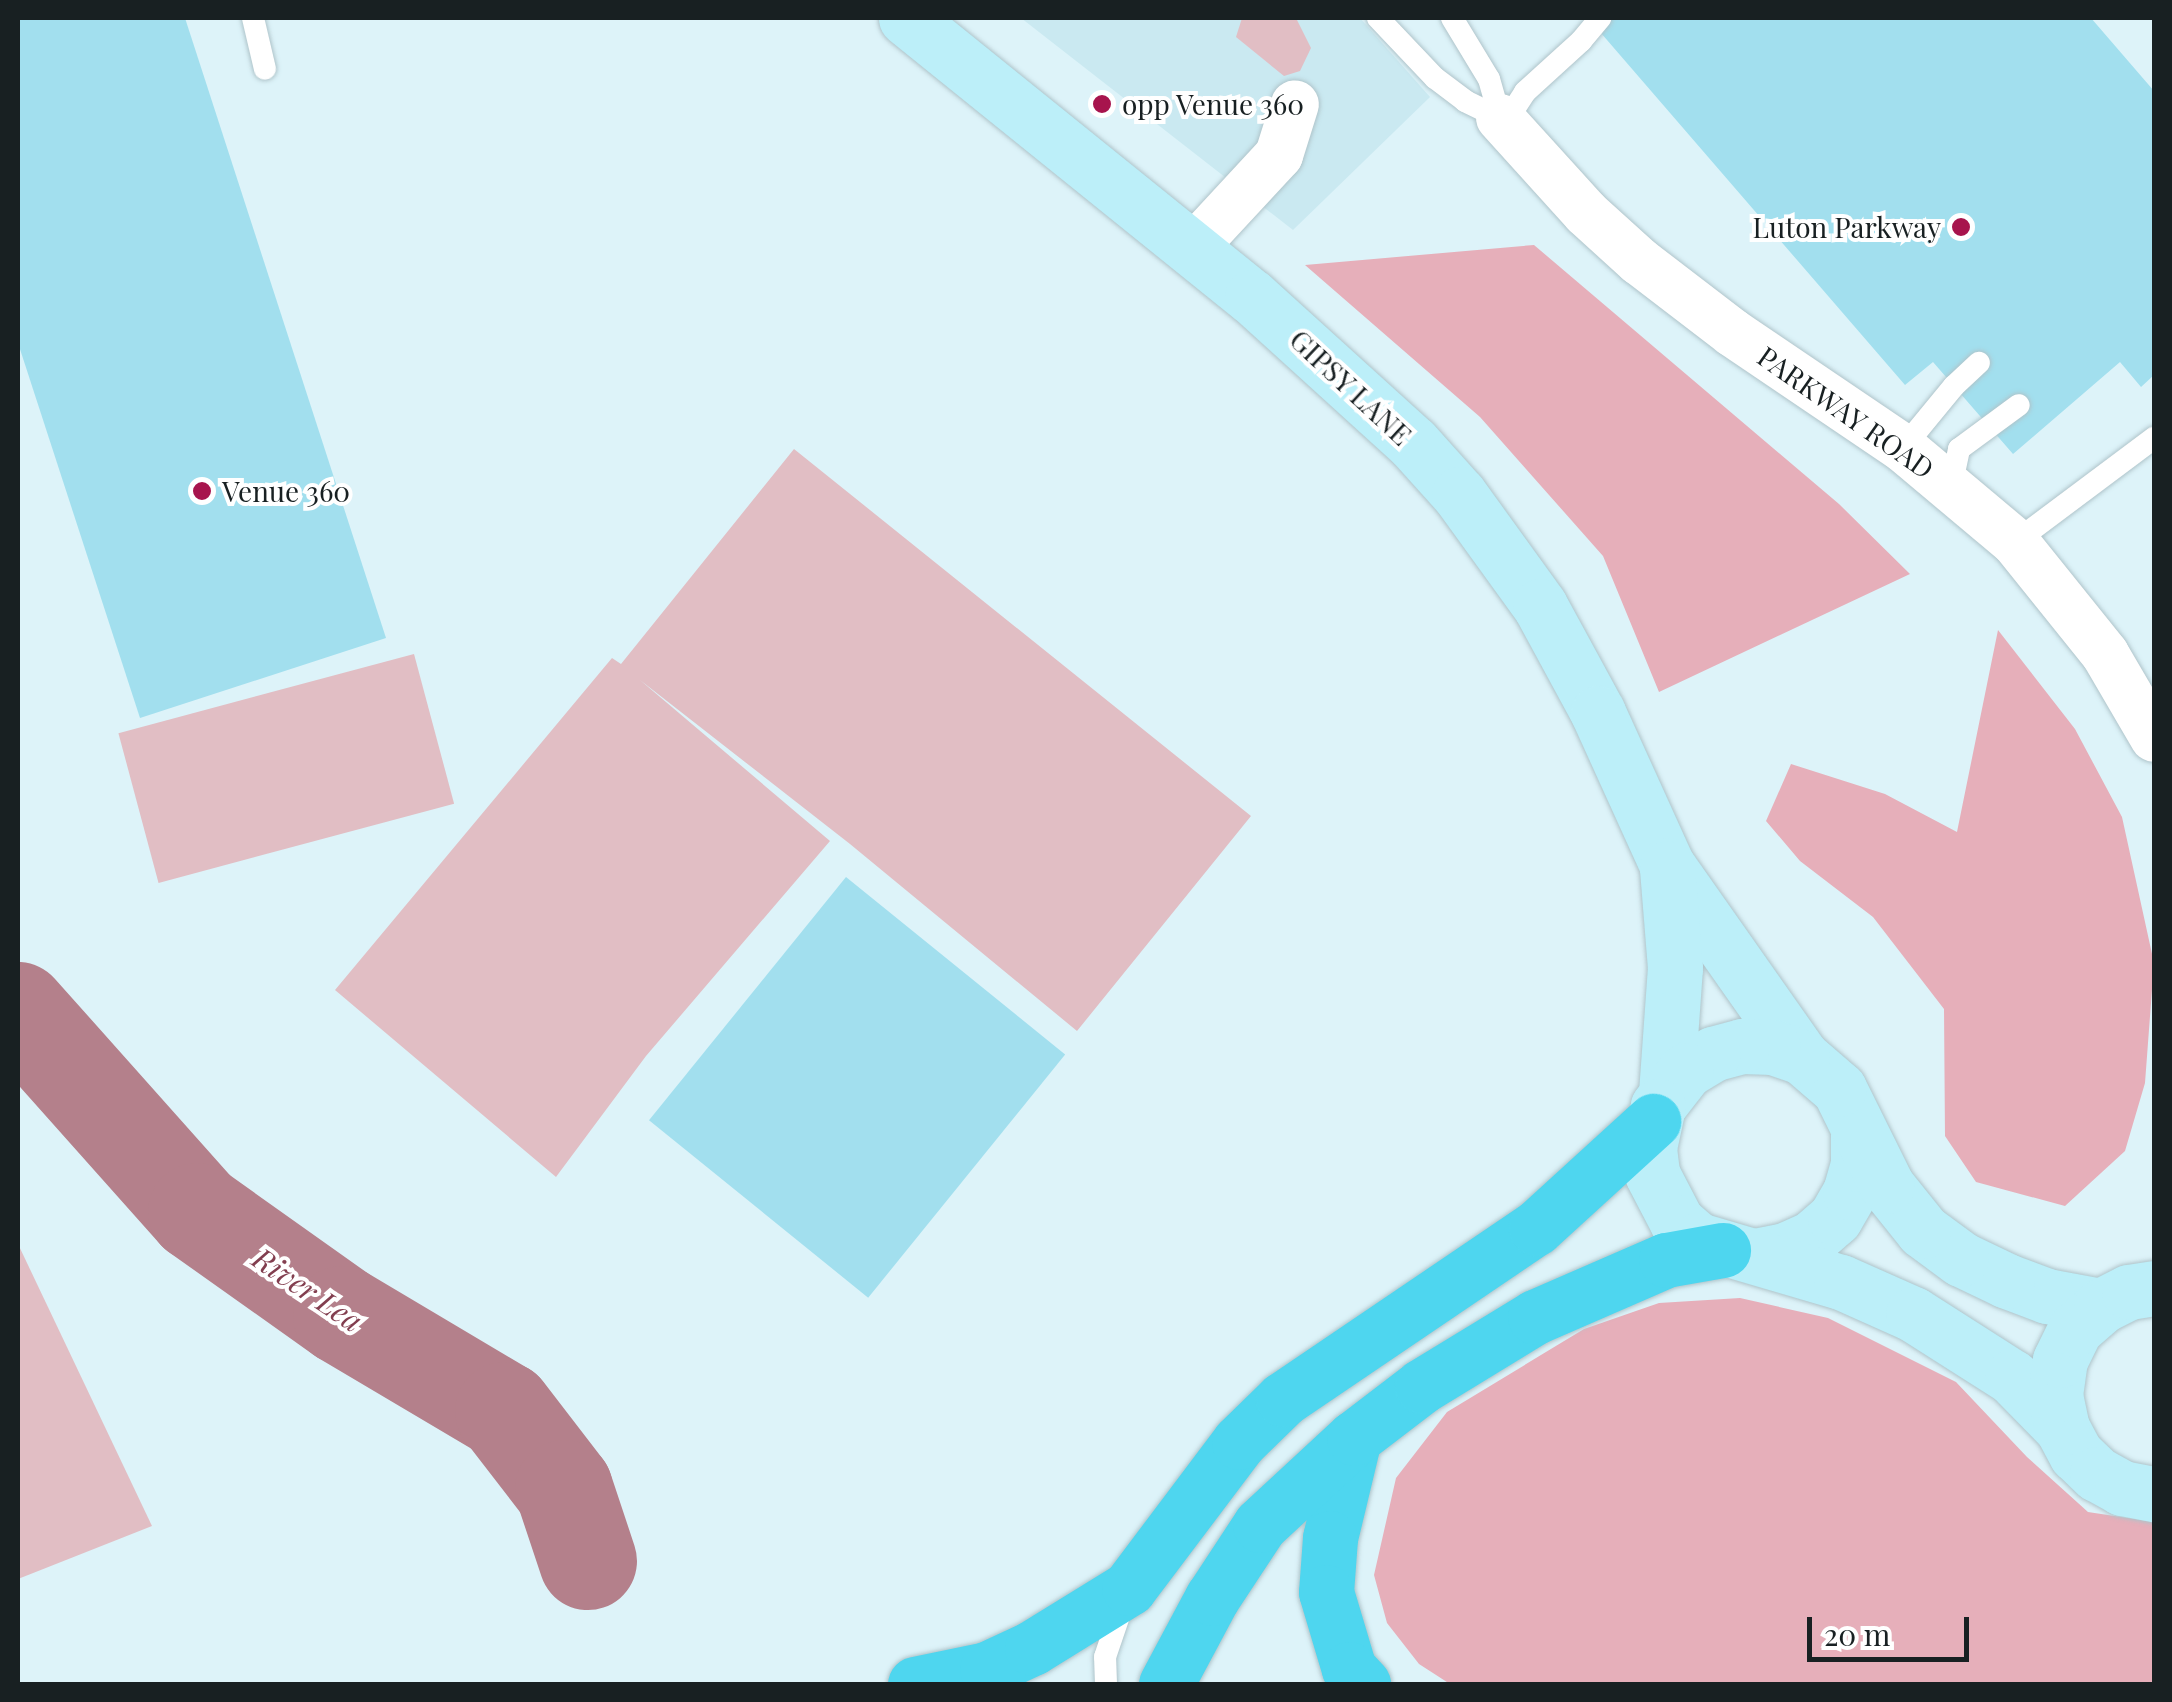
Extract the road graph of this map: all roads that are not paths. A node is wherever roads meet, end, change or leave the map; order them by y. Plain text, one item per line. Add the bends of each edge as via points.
1 (253, 18) edge
2 (906, 18) edge
3 (1378, 18) edge
4 (1452, 18) edge
5 (1600, 18) edge
6 (265, 70) dead end
7 (1295, 104) dead end
8 (1503, 121) junction
9 (1192, 249) junction
10 (1980, 363) dead end
11 (2019, 405) dead end
12 (2154, 438) edge
13 (1902, 448) junction
14 (1951, 487) junction
15 (2015, 542) junction
16 (2154, 738) edge
17 (1667, 865) junction
18 (1802, 1057) junction
19 (1660, 1107) junction
20 (1858, 1134) junction
21 (1739, 1253) junction
22 (2154, 1288) edge
23 (2101, 1306) junction
24 (2062, 1428) junction
25 (1354, 1438) junction
26 (2154, 1494) edge
27 (1129, 1588) junction
28 (916, 1684) edge
29 (1106, 1684) edge
30 (1166, 1684) edge
31 (1363, 1684) edge

1 - 6 lane
2 - 9 main road, GIPSY LANE
3 - 8 lane via 1435,78
4 - 8 lane via 1489,78
5 - 8 lane
7 - 9 street via 1279,155
8 - 13 street, PARKWAY ROAD via 1639,261 1733,334
9 - 17 main road, GIPSY LANE via 1413,443 1482,522 1540,606 1598,712
10 - 13 lane
11 - 14 lane via 1959,448
12 - 15 lane
13 - 14 street, PARKWAY ROAD
14 - 15 street, PARKWAY ROAD
15 - 16 street, PARKWAY ROAD via 2105,654
17 - 18 main road, GIPSY LANE
17 - 19 main road, GIPSY LANE via 1675,968
18 - 19 main road via 1773,1047 1713,1054 1686,1070
18 - 20 main road via 1839,1089
19 - 21 main road via 1650,1161 1661,1200 1677,1222
19 - 27 highway via 1536,1228 1283,1399 1239,1442
20 - 21 main road via 1858,1164 1834,1218 1785,1250
20 - 23 main road via 1923,1232 2007,1281
21 - 24 main road via 1841,1282 1913,1314 2012,1376
21 - 25 highway via 1666,1260 1535,1317 1422,1386
22 - 23 main road
23 - 24 main road via 2076,1329 2060,1360 2055,1395
24 - 26 main road via 2097,1474
25 - 30 highway via 1260,1525
25 - 31 highway via 1330,1538 1326,1592 1338,1642
27 - 28 highway via 1032,1648 987,1668
27 - 29 lane via 1105,1657

